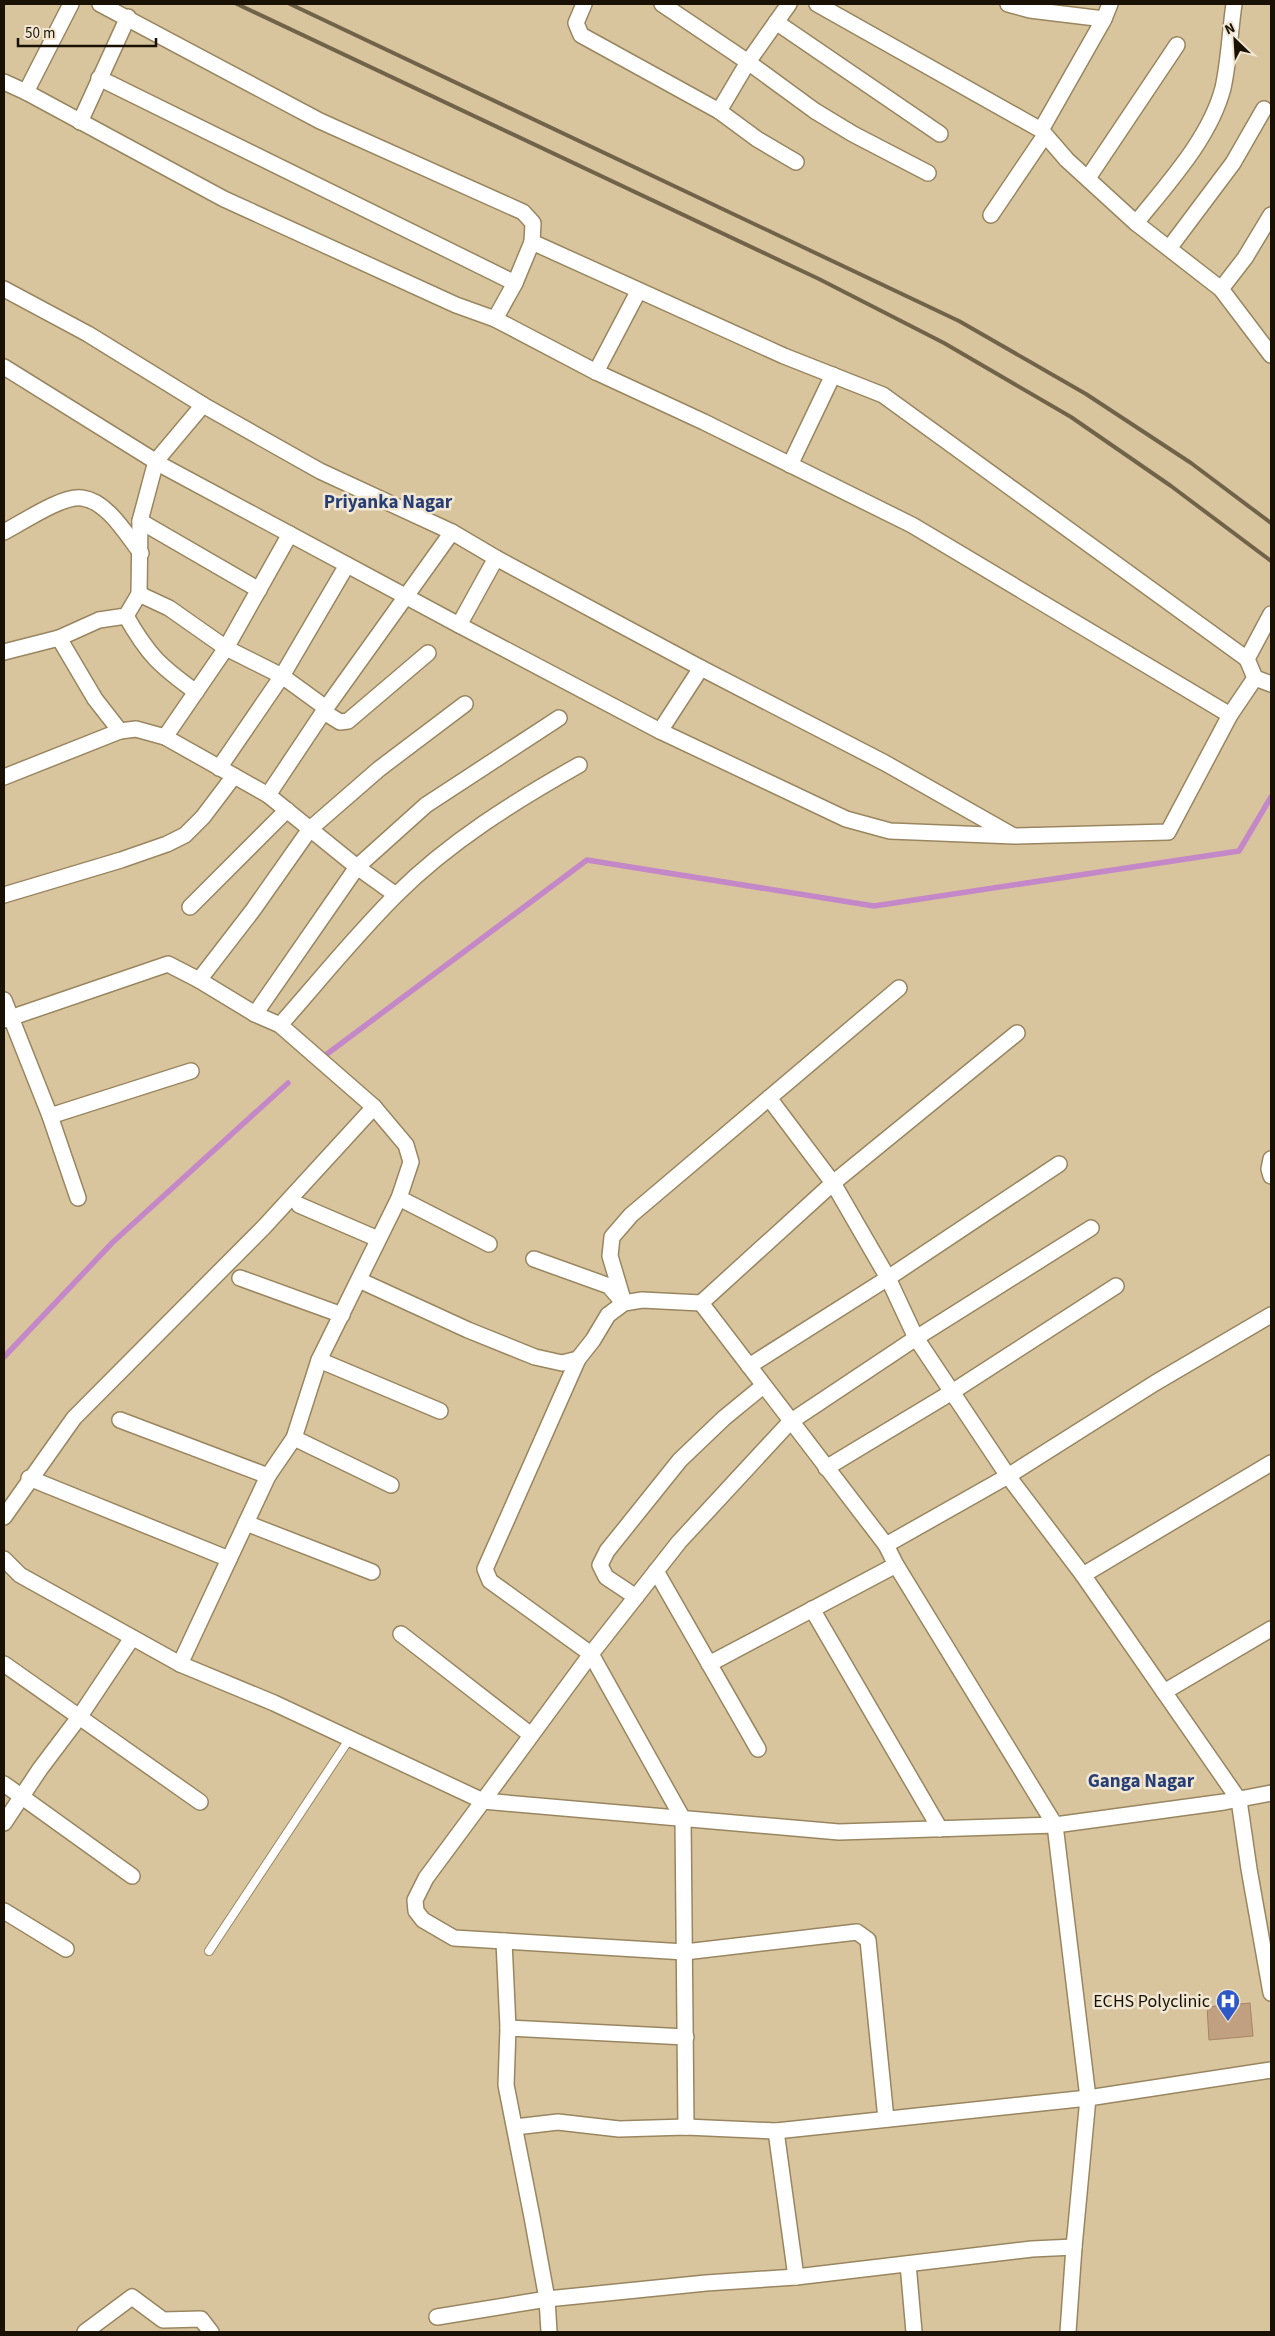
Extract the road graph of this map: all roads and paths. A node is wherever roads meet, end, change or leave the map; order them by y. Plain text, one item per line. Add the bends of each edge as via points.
1 (71, 4) edge
2 (100, 4) edge
3 (584, 4) edge
4 (662, 4) edge
5 (788, 4) edge
6 (817, 4) edge
7 (1008, 4) edge
8 (1110, 4) edge
9 (1234, 4) edge
10 (128, 17) junction
11 (1104, 19) junction
12 (776, 22) junction
13 (1177, 44) dead end
14 (748, 62) junction
15 (99, 78) junction
16 (4, 82) edge
17 (26, 92) junction
18 (1264, 109) dead end
19 (719, 111) junction
20 (80, 122) junction
21 (1043, 133) junction
22 (940, 134) dead end
23 (796, 162) dead end
24 (928, 172) dead end
25 (1088, 178) junction
26 (991, 215) dead end
27 (1271, 215) edge
28 (1136, 223) junction
29 (532, 242) junction
30 (1170, 247) junction
31 (515, 283) junction
32 (4, 289) edge
33 (1221, 289) junction
34 (638, 292) junction
35 (495, 319) junction
36 (1271, 354) edge
37 (4, 367) edge
38 (596, 372) junction
39 (833, 375) junction
40 (202, 405) junction
41 (156, 461) junction
42 (790, 465) junction
43 (140, 521) junction
44 (4, 532) edge
45 (452, 532) junction
46 (290, 534) junction
47 (141, 553) junction
48 (496, 558) junction
49 (347, 565) junction
50 (258, 590) junction
51 (140, 594) junction
52 (408, 596) junction
53 (1271, 614) edge
54 (126, 616) junction
55 (459, 625) junction
56 (60, 638) junction
57 (226, 648) junction
58 (4, 652) edge
59 (428, 653) dead end
60 (1247, 659) junction
61 (701, 668) junction
62 (282, 676) junction
63 (1255, 678) junction
64 (1271, 684) edge
65 (196, 692) junction
66 (465, 704) dead end
67 (325, 710) junction
68 (1230, 715) junction
69 (559, 718) dead end
70 (120, 731) junction
71 (660, 731) junction
72 (165, 736) junction
73 (579, 765) dead end
74 (219, 768) junction
75 (234, 776) junction
76 (4, 777) edge
77 (268, 795) junction
78 (287, 810) junction
79 (310, 829) junction
80 (1014, 836) junction
81 (357, 867) junction
82 (4, 895) edge
83 (396, 895) junction
84 (190, 907) dead end
85 (199, 980) junction
86 (899, 988) dead end
87 (4, 1000) edge
88 (255, 1014) junction
89 (7, 1019) edge
90 (280, 1026) junction
91 (1017, 1033) dead end
92 (191, 1071) dead end
93 (769, 1098) junction
94 (374, 1107) junction
95 (50, 1116) junction
96 (1271, 1159) edge
97 (1059, 1164) dead end
98 (1271, 1176) edge
99 (833, 1184) junction
100 (78, 1198) dead end
101 (399, 1198) junction
102 (299, 1205) dead end
103 (1091, 1228) dead end
104 (378, 1239) junction
105 (489, 1244) dead end
106 (534, 1259) dead end
107 (240, 1278) dead end
108 (888, 1278) junction
109 (359, 1280) junction
110 (1116, 1286) dead end
111 (624, 1303) junction
112 (700, 1303) junction
113 (342, 1315) junction
114 (1271, 1315) edge
115 (916, 1338) junction
116 (578, 1359) junction
117 (319, 1360) junction
118 (749, 1366) junction
119 (763, 1386) junction
120 (952, 1392) junction
121 (440, 1411) dead end
122 (120, 1420) dead end
123 (790, 1422) junction
124 (294, 1438) junction
125 (1271, 1463) edge
126 (826, 1468) junction
127 (268, 1476) junction
128 (1008, 1476) junction
129 (29, 1478) junction
130 (391, 1485) dead end
131 (4, 1517) edge
132 (246, 1523) junction
133 (886, 1545) junction
134 (4, 1559) edge
135 (229, 1559) junction
136 (896, 1565) junction
137 (656, 1571) junction
138 (372, 1572) dead end
139 (1083, 1575) junction
140 (636, 1597) junction
141 (812, 1609) junction
142 (1271, 1629) edge
143 (401, 1634) dead end
144 (132, 1638) junction
145 (591, 1654) junction
146 (4, 1664) edge
147 (180, 1664) junction
148 (709, 1664) junction
149 (1164, 1692) junction
150 (80, 1716) junction
151 (531, 1735) junction
152 (350, 1738) junction
153 (758, 1749) dead end
154 (4, 1784) edge
155 (1271, 1794) edge
156 (23, 1797) junction
157 (1239, 1800) junction
158 (483, 1801) junction
159 (200, 1802) dead end
160 (683, 1818) junction
161 (4, 1823) edge
162 (1055, 1825) junction
163 (940, 1829) junction
164 (132, 1876) dead end
165 (4, 1911) edge
166 (504, 1942) junction
167 (66, 1949) dead end
168 (209, 1951) dead end
169 (685, 1952) junction
170 (1271, 1993) edge
171 (508, 2028) junction
172 (686, 2037) junction
173 (1271, 2070) edge
174 (1088, 2098) junction
175 (886, 2119) junction
176 (515, 2127) junction
177 (686, 2127) junction
178 (776, 2131) junction
179 (1074, 2247) junction
180 (908, 2264) junction
181 (796, 2277) junction
182 (546, 2299) junction
183 (437, 2317) dead end
184 (85, 2332) edge
185 (210, 2332) edge
186 (549, 2332) edge
187 (914, 2332) edge
188 (1068, 2332) edge

1 - 17 street
2 - 10 street
3 - 19 street via 576,23 581,35
4 - 14 street
5 - 12 street
6 - 21 street
7 - 11 street via 1030,10
8 - 11 street
9 - 28 street via 1223,88 1206,128 1183,164
10 - 15 street
10 - 29 street via 320,121 523,212 533,223
11 - 21 street
12 - 14 street
12 - 22 street
13 - 25 street
14 - 19 street
14 - 24 street via 815,111
15 - 20 street
15 - 31 street
16 - 17 street
17 - 20 street
18 - 30 street via 1233,163
19 - 23 street
20 - 35 street via 224,199 456,305
21 - 25 street
21 - 26 street
25 - 28 street
27 - 33 street via 1245,258
28 - 30 street
29 - 31 street
29 - 34 street
30 - 33 street
31 - 35 street
32 - 40 street via 88,334
33 - 36 street
34 - 38 street
34 - 39 street
35 - 38 street
37 - 41 street
38 - 42 street
39 - 42 street
39 - 60 street via 883,395
40 - 41 street
40 - 45 street via 320,471
41 - 43 street
41 - 46 street
42 - 68 street via 912,525
43 - 47 street
43 - 50 street
44 - 47 street via 62,501 81,498 99,504
45 - 48 street
45 - 52 street
46 - 49 street
46 - 50 street
47 - 51 street
48 - 55 street
48 - 61 street
49 - 52 street
49 - 62 street
50 - 57 street
51 - 54 street
51 - 57 street via 169,608
52 - 55 street
52 - 67 street
53 - 60 street
54 - 56 street via 99,620
54 - 65 street via 142,645 164,669
55 - 71 street
56 - 58 street
56 - 70 street via 95,699
57 - 62 street
57 - 65 street
59 - 67 street via 348,721 340,722
60 - 63 street
61 - 71 street
61 - 80 street via 885,763
62 - 67 street
62 - 74 street
63 - 64 street
63 - 68 street
65 - 72 street
66 - 79 street via 379,769
67 - 77 street
68 - 80 street via 1168,832
69 - 81 street via 426,804
70 - 72 street via 136,729
70 - 76 street
71 - 80 street via 846,819 890,831
72 - 74 street
73 - 83 street via 521,798 451,848
74 - 75 street
75 - 77 street
75 - 82 street via 185,835 121,860
77 - 78 street
78 - 79 street
78 - 84 street
79 - 81 street
79 - 85 street via 254,910
81 - 83 street
81 - 88 street
83 - 90 street
85 - 88 street
85 - 89 street via 168,964
86 - 93 street
87 - 89 street
88 - 90 street
89 - 95 street
90 - 94 street
91 - 99 street
92 - 95 street
93 - 99 street
93 - 111 street via 631,1215 612,1237 610,1256
94 - 101 street via 406,1145 411,1162
94 - 129 street via 264,1227 74,1418
95 - 100 street
96 - 98 street
97 - 108 street
99 - 108 street
99 - 112 street
101 - 104 street
101 - 105 street
102 - 104 street
103 - 115 street
104 - 109 street
106 - 111 street via 609,1286
107 - 113 street
108 - 115 street
108 - 118 street
109 - 113 street
109 - 116 street via 534,1357 562,1363
110 - 120 street
111 - 112 street via 642,1300
111 - 116 street via 608,1315 594,1340
112 - 118 street
113 - 117 street
114 - 128 street via 1154,1383
115 - 120 street
115 - 123 street
116 - 145 street via 485,1569 490,1581
117 - 121 street
117 - 124 street
118 - 119 street
119 - 123 street
119 - 140 street via 680,1460 607,1551 600,1564 606,1577
120 - 126 street
120 - 128 street
122 - 127 street
123 - 126 street
123 - 137 street
124 - 127 street
124 - 130 street
125 - 139 street
126 - 133 street
127 - 132 street
128 - 133 street
128 - 139 street
129 - 131 street
129 - 135 street
132 - 135 street
132 - 138 street
133 - 136 street
134 - 144 street via 20,1575
135 - 147 street
136 - 141 street
136 - 162 street
137 - 140 street
137 - 148 street
139 - 149 street
140 - 145 street
141 - 148 street
141 - 163 street
142 - 149 street
143 - 151 street
144 - 147 street
144 - 150 street
145 - 151 street
145 - 160 street
146 - 150 street
147 - 152 street
148 - 153 street
149 - 157 street
150 - 156 street
150 - 159 street
151 - 158 street
152 - 158 street
152 - 168 lane
154 - 156 street
155 - 157 street
156 - 161 street
156 - 164 street
157 - 162 street
157 - 170 street
158 - 160 street
158 - 166 street via 426,1878 415,1900 416,1911 423,1920 454,1938
160 - 163 street via 839,1832
160 - 169 street
162 - 163 street
162 - 174 street
165 - 167 street
166 - 169 street
166 - 171 street
169 - 172 street
169 - 175 street via 857,1932 868,1940
171 - 172 street
171 - 176 street via 506,2085
172 - 177 street
173 - 174 street
174 - 175 street
174 - 179 street
175 - 178 street
176 - 177 street via 558,2122 619,2129
176 - 182 street
177 - 178 street
178 - 181 street
179 - 180 street
179 - 188 street
180 - 181 street
180 - 187 street
181 - 182 street
182 - 183 street
182 - 186 street
184 - 185 street via 132,2297 163,2320 201,2319

